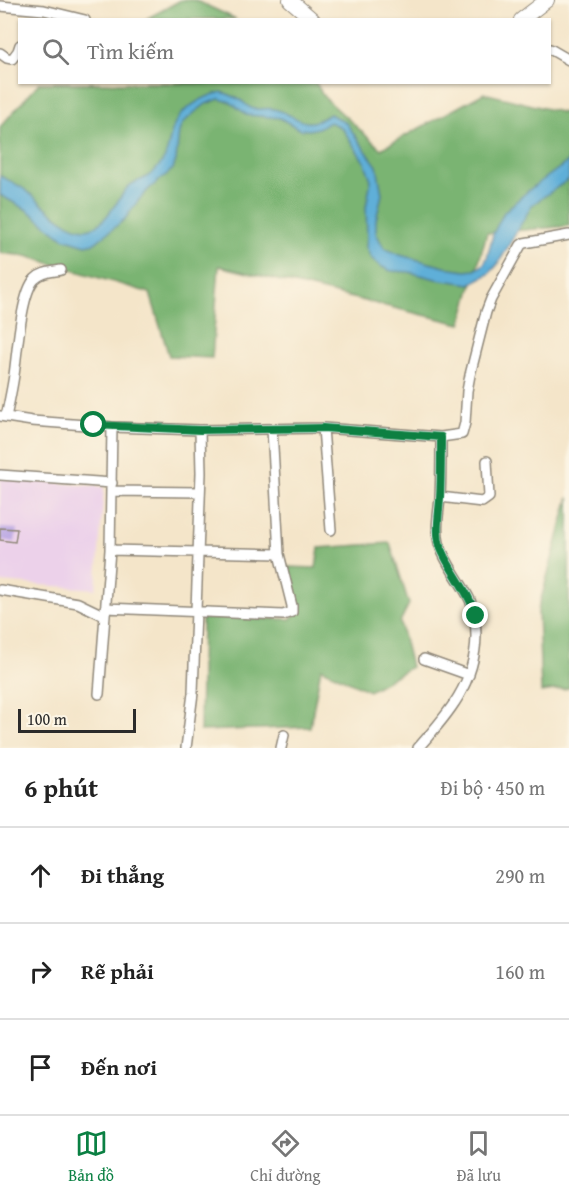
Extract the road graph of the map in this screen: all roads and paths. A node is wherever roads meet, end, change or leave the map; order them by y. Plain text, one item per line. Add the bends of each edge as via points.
1 (47, 0) edge
2 (290, 0) edge
3 (547, 0) edge
4 (0, 6) edge
5 (30, 9) junction
6 (44, 10) junction
7 (28, 18) edge
8 (77, 18) edge
9 (311, 18) edge
10 (524, 18) edge
11 (551, 50) edge
12 (18, 51) edge
13 (0, 53) edge
14 (569, 60) edge
15 (569, 235) edge
16 (61, 270) dead end
17 (3, 416) edge
18 (112, 427) junction
19 (323, 428) junction
20 (272, 429) junction
21 (200, 430) junction
22 (441, 437) junction
23 (486, 461) dead end
24 (0, 475) edge
25 (112, 487) junction
26 (200, 492) junction
27 (440, 497) junction
28 (331, 530) dead end
29 (110, 550) junction
30 (197, 551) junction
31 (279, 554) junction
32 (0, 590) edge
33 (196, 611) junction
34 (105, 612) junction
35 (424, 659) dead end
36 (469, 675) junction
37 (99, 694) dead end
38 (284, 735) dead end
39 (186, 748) edge
40 (281, 748) edge
41 (418, 748) edge

1 - 6 street
2 - 9 main road
3 - 10 main road
4 - 5 street
5 - 6 street
5 - 7 street
6 - 8 street
11 - 14 street
12 - 13 street via 12,59
15 - 22 street via 521,245 486,312 470,375 462,434
16 - 17 street via 42,274 33,280 28,291
17 - 18 street
18 - 21 street
18 - 25 street
19 - 20 street
19 - 22 street
19 - 28 street
20 - 21 street
20 - 31 street
21 - 26 street
22 - 27 street
23 - 27 street via 487,500
24 - 25 street
25 - 26 street
25 - 29 street
26 - 30 street
27 - 36 street via 436,527 439,542 476,616 475,650
29 - 30 street
29 - 34 street
30 - 31 street
30 - 33 street
31 - 33 street via 292,612 283,615
32 - 34 street via 78,603
33 - 34 street
33 - 39 street
34 - 37 street
35 - 36 street
36 - 41 street via 443,720
38 - 40 street

